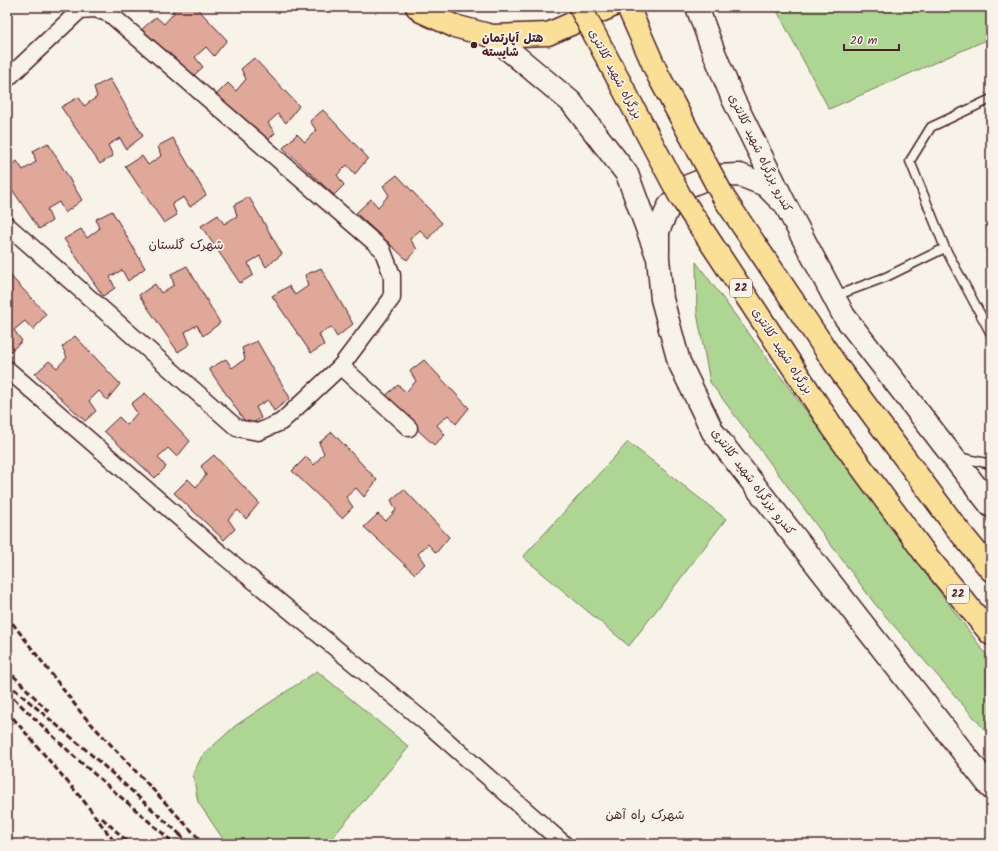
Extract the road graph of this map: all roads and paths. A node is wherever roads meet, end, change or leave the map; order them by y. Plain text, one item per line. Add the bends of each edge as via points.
1 (417, 7) edge
2 (580, 7) edge
3 (610, 7) edge
4 (628, 7) edge
5 (698, 7) edge
6 (492, 36) junction
7 (8, 76) edge
8 (991, 99) edge
9 (785, 204) junction
10 (7, 225) edge
11 (945, 248) junction
12 (658, 258) junction
13 (834, 296) junction
14 (991, 334) edge
15 (341, 366) junction
16 (7, 369) edge
17 (409, 428) dead end
18 (953, 456) junction
19 (991, 464) edge
20 (991, 506) edge
21 (991, 570) edge
22 (991, 634) edge
23 (991, 788) edge
24 (564, 844) edge

1 - 6 highway via 454,26
2 - 22 highway, بزرگراه شهید کلانتری / 22, bridge via 680,196 839,437 926,555
3 - 6 highway via 548,34
4 - 21 highway, bridge via 658,75 724,198 836,366 955,526
5 - 9 main road, کندرو بزرگراه شهید کلانتری via 733,99
6 - 12 main road, کندرو بزرگراه شهید کلانتری via 571,102 627,174
7 - 15 street via 80,10 95,8 110,14 382,249 392,275 392,298
8 - 11 lane via 931,127 910,161
9 - 12 main road via 765,185 740,175 713,176 688,186 669,206 658,231
9 - 13 main road, کندرو بزرگراه شهید کلانتری
10 - 15 street via 237,428 258,432 281,422
11 - 13 lane via 886,277
11 - 14 lane
12 - 23 main road, کندرو بزرگراه شهید کلانتری via 662,299 679,362 713,432
13 - 18 main road, کندرو بزرگراه شهید کلانتری via 844,316
15 - 17 street
16 - 24 street via 220,553 430,726
18 - 19 lane
18 - 20 main road, کندرو بزرگراه شهید کلانتری

